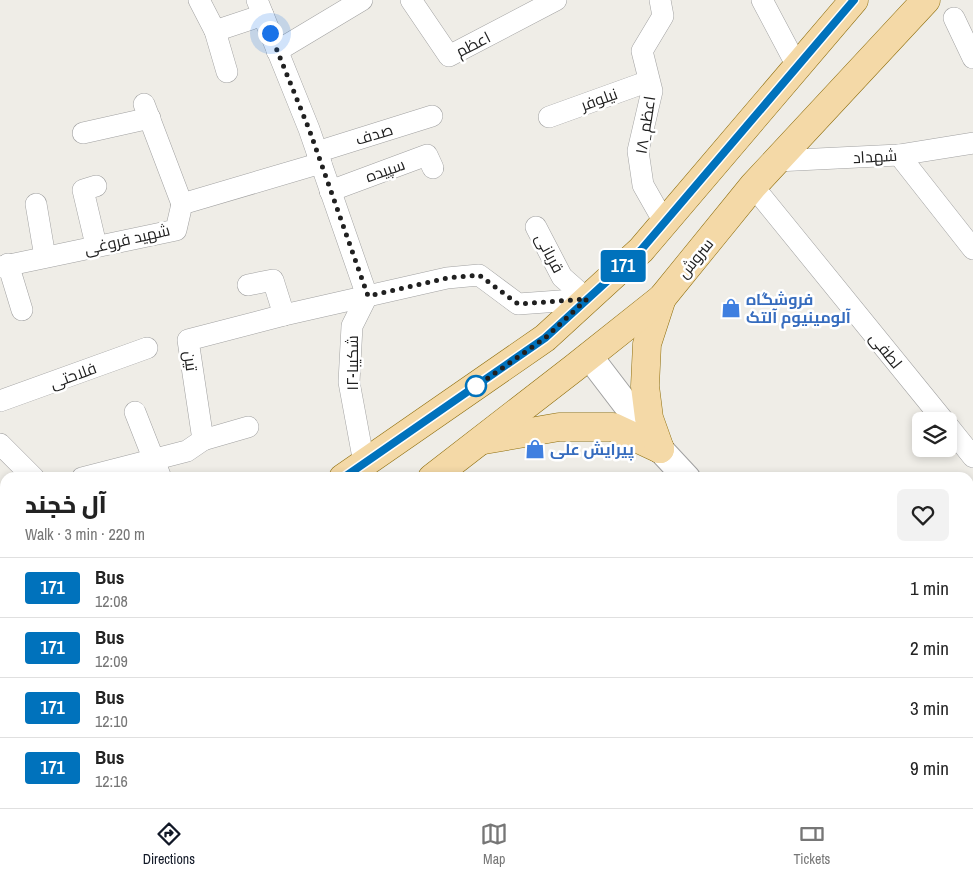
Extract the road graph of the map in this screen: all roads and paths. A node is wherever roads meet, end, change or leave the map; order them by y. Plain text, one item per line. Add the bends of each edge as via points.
1 (199, 0) edge
2 (362, 0) edge
3 (411, 0) edge
4 (556, 0) edge
5 (660, 0) edge
6 (762, 0) edge
7 (925, 1) edge
8 (848, 6) edge
9 (260, 7) edge
10 (954, 18) dead end
11 (215, 31) junction
12 (278, 51) junction
13 (973, 58) edge
14 (797, 66) junction
15 (227, 72) dead end
16 (649, 81) junction
17 (432, 116) dead end
18 (549, 116) dead end
19 (83, 133) dead end
20 (973, 143) edge
21 (899, 155) junction
22 (319, 158) junction
23 (776, 161) junction
24 (433, 168) dead end
25 (96, 186) dead end
26 (753, 186) junction
27 (330, 191) junction
28 (36, 204) dead end
29 (182, 204) junction
30 (664, 222) junction
31 (536, 227) dead end
32 (96, 245) junction
33 (973, 249) edge
34 (45, 257) junction
35 (4, 266) edge
36 (248, 285) dead end
37 (368, 296) junction
38 (662, 298) junction
39 (587, 299) junction
40 (22, 310) dead end
41 (284, 315) junction
42 (560, 324) junction
43 (147, 348) dead end
44 (589, 356) junction
45 (0, 401) edge
46 (134, 412) dead end
47 (937, 412) edge
48 (248, 427) dead end
49 (957, 437) edge
50 (203, 440) junction
51 (480, 440) junction
52 (0, 444) edge
53 (660, 449) junction
54 (973, 457) edge
55 (157, 468) edge
56 (354, 470) edge
57 (28, 472) edge
58 (127, 472) edge
59 (446, 472) edge
60 (681, 472) edge

1 - 11 street
2 - 12 street
3 - 4 street, اعظم via 449,56
5 - 16 street, ۱۸_اعظم via 663,16 642,51
6 - 14 street
7 - 23 main road, سروش
8 - 14 main road
9 - 11 street
9 - 12 street
10 - 13 street
11 - 15 street
12 - 22 street
14 - 30 main road
16 - 18 street, نیلوفر
16 - 30 street, ۱۸_اعظم via 652,91 638,151 643,185
17 - 22 street, صدف
19 - 29 street via 147,111
20 - 21 street, شهداد
21 - 23 street, شهداد
21 - 33 street
22 - 27 street
22 - 29 street, شهید فروغی
23 - 26 main road, سروش
24 - 27 street, سپیده via 427,155
25 - 32 street via 84,190
26 - 38 main road, سروش
26 - 47 street, لطفی
27 - 37 street
28 - 34 street
29 - 32 street, شهید فروغی via 176,230
30 - 39 main road via 641,250
31 - 39 street, قربانی via 562,277
32 - 34 street, شهید فروغی
34 - 35 street, شهید فروغی
35 - 40 street
36 - 41 street via 273,280
37 - 39 street, تین via 447,278 479,275 518,304
37 - 41 street, تین
37 - 56 street, ۱۲-شکیبا via 352,326 349,382
38 - 44 main road, سروش
38 - 53 main road via 647,344 645,386 649,418
39 - 42 main road
41 - 50 street, تین via 188,340
42 - 44 main road
42 - 56 main road via 545,338
43 - 45 street, فلاحتی
44 - 51 main road, سروش
44 - 53 street
46 - 55 street
48 - 50 street
49 - 54 street
50 - 55 street
51 - 53 main road via 559,427 613,426
51 - 59 main road, سروش
52 - 57 street
53 - 60 street
55 - 58 street

